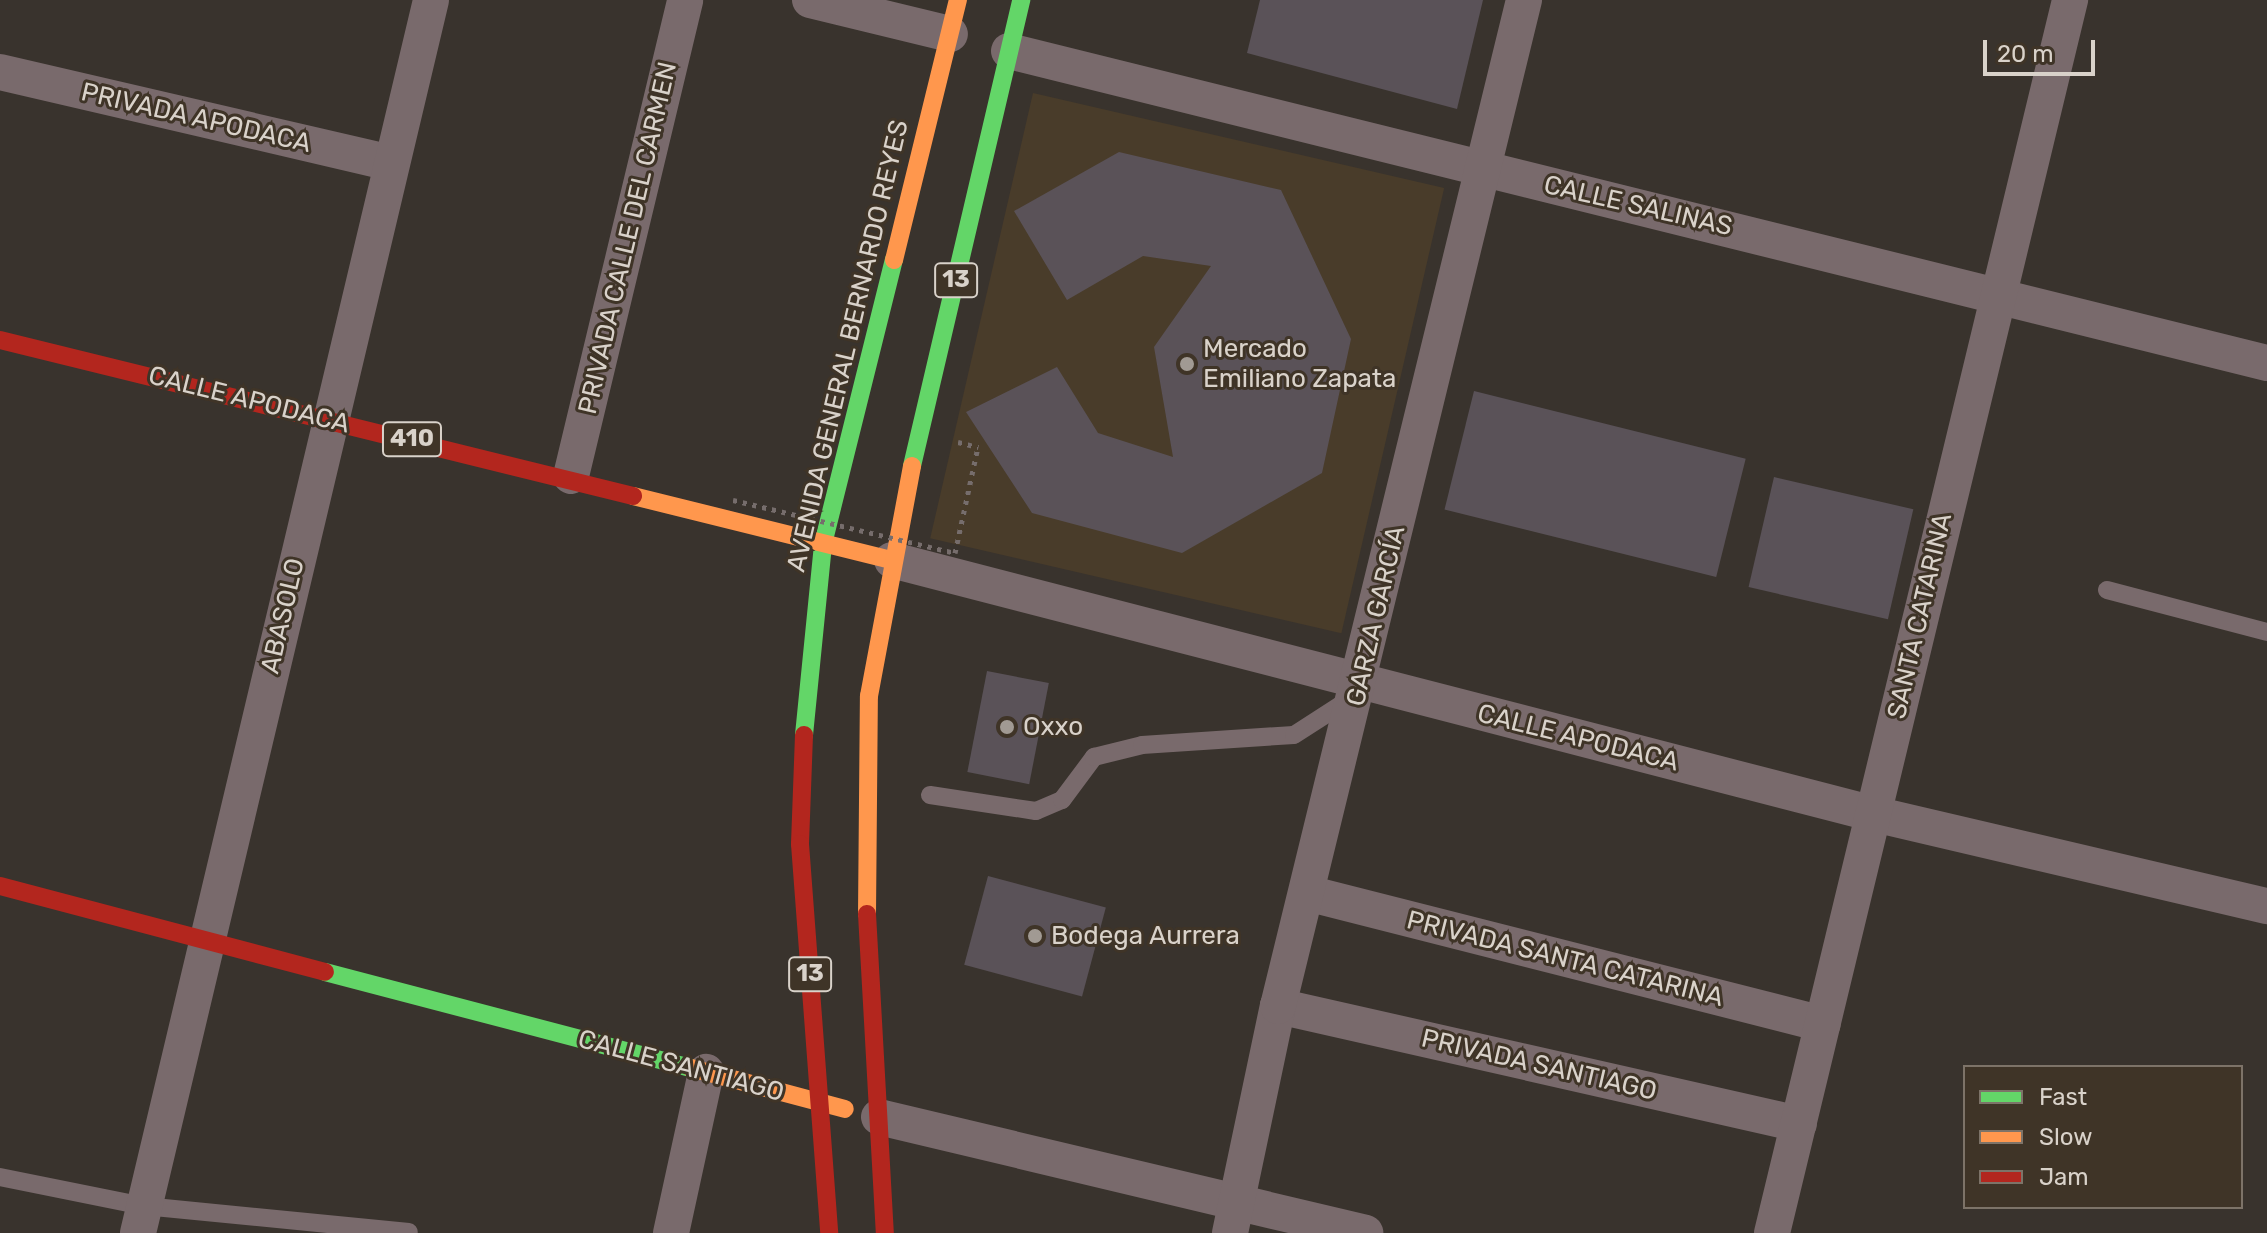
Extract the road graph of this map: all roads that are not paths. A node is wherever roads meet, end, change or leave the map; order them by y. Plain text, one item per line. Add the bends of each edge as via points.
1 (431, 0) edge
2 (685, 0) edge
3 (810, 0) edge
4 (1021, 0) edge
5 (1524, 0) edge
6 (2070, 0) edge
7 (954, 17) edge
8 (1009, 51) junction
9 (0, 72) edge
10 (392, 163) junction
11 (1479, 168) junction
12 (1998, 292) junction
13 (0, 340) edge
14 (2267, 363) edge
15 (329, 419) junction
16 (571, 476) junction
17 (823, 544) junction
18 (892, 560) junction
19 (2107, 590) dead end
20 (2267, 632) edge
21 (1360, 688) junction
22 (930, 795) dead end
23 (1874, 814) junction
24 (0, 886) edge
25 (1307, 893) junction
26 (2267, 906) edge
27 (209, 939) junction
28 (1278, 1006) junction
29 (1823, 1024) junction
30 (706, 1072) junction
31 (819, 1103) junction
32 (879, 1117) junction
33 (1799, 1124) junction
34 (0, 1177) edge
35 (1234, 1217) edge
36 (141, 1220) edge
37 (409, 1232) edge
38 (671, 1233) edge
39 (829, 1233) edge
40 (885, 1233) edge
41 (1365, 1233) edge
42 (1772, 1233) edge

1 - 10 street, ABASOLO
2 - 16 street, PRIVADA CALLE DEL CARMEN
3 - 7 street
4 - 8 main road, 13
5 - 11 street, GARZA GARCÍA
6 - 12 street, SANTA CATARINA
7 - 17 main road, AVENIDA GENERAL BERNARDO REYES / 13
8 - 11 street, CALLE SALINAS
8 - 18 main road, 13
9 - 10 street, PRIVADA APODACA
10 - 15 street, ABASOLO
11 - 12 street, CALLE SALINAS
11 - 21 street, GARZA GARCÍA
12 - 14 street, CALLE SALINAS
12 - 23 street, SANTA CATARINA
13 - 15 main road, CALLE APODACA / 410
15 - 16 main road, CALLE APODACA / 410
15 - 27 street, ABASOLO
16 - 17 main road, CALLE APODACA / 410
17 - 18 main road, 410
17 - 31 main road, AVENIDA GENERAL BERNARDO REYES / 13 via 805,688 800,844
18 - 21 street, CALLE APODACA
18 - 32 main road, 13 via 869,696 864,785
19 - 20 lane
21 - 22 lane via 1294,735 1142,745 1094,757 1062,800 1036,811
21 - 23 street, CALLE APODACA
21 - 25 street, GARZA GARCÍA
23 - 26 street, CALLE APODACA
23 - 29 street, SANTA CATARINA
24 - 27 main road, CALLE SANTIAGO
25 - 28 street, GARZA GARCÍA
25 - 29 street, PRIVADA SANTA CATARINA
27 - 30 main road, CALLE SANTIAGO
27 - 36 street, ABASOLO
28 - 33 street, PRIVADA SANTIAGO
28 - 35 street, GARZA GARCÍA
29 - 33 street, SANTA CATARINA
30 - 31 main road, CALLE SANTIAGO
30 - 38 street
31 - 32 main road, CALLE SANTIAGO
31 - 39 main road, AVENIDA GENERAL BERNARDO REYES / 13
32 - 35 street, CALLE SANTIAGO
32 - 40 main road, 13
33 - 42 street, SANTA CATARINA
34 - 36 lane
35 - 41 street, CALLE SANTIAGO
36 - 37 lane

